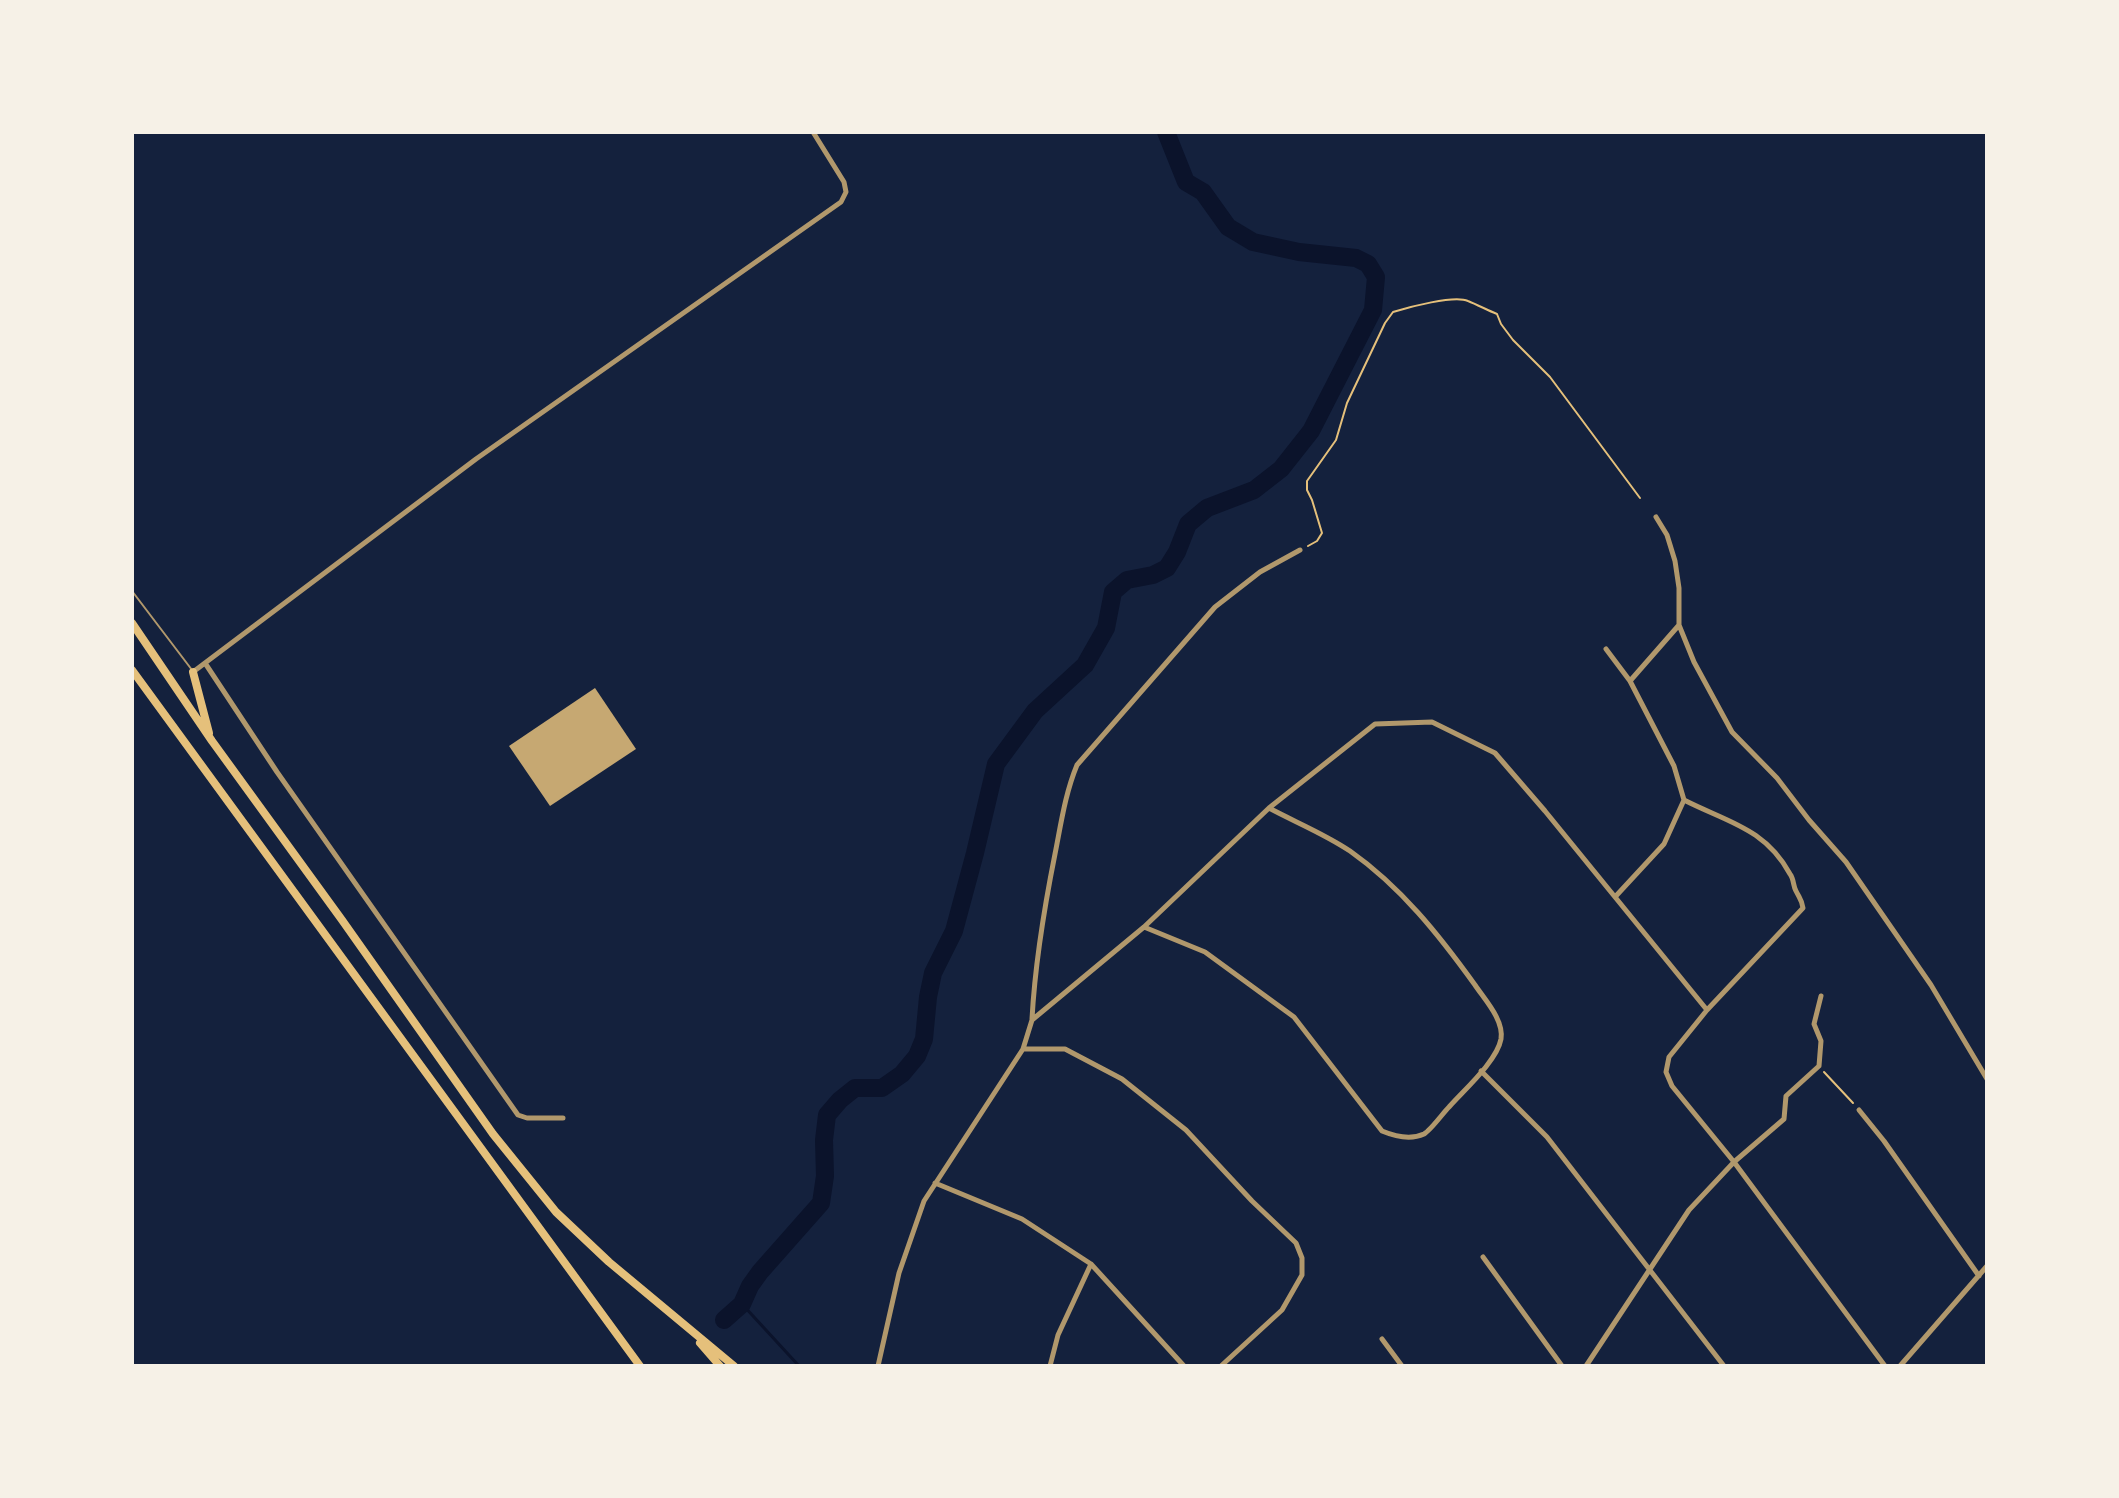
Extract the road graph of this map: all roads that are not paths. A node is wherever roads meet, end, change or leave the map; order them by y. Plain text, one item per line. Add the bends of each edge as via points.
1 (813, 132) edge
2 (1656, 517) dead end
3 (1300, 550) road end
4 (132, 591) edge
5 (132, 623) edge
6 (1679, 625) junction
7 (1606, 649) dead end
8 (205, 663) junction
9 (132, 670) edge
10 (193, 672) junction
11 (1630, 681) junction
12 (212, 741) junction
13 (1684, 800) junction
14 (1269, 808) junction
15 (1615, 897) junction
16 (1144, 927) junction
17 (1821, 996) dead end
18 (1707, 1010) junction
19 (1032, 1020) junction
20 (1023, 1049) junction
21 (1481, 1071) junction
22 (1987, 1079) edge
23 (1859, 1110) road end
24 (563, 1118) dead end
25 (1734, 1162) junction
26 (935, 1183) junction
27 (1483, 1257) dead end
28 (1091, 1264) junction
29 (1987, 1266) edge
30 (1649, 1269) junction
31 (1979, 1276) junction
32 (686, 1328) junction
33 (1382, 1339) dead end
34 (640, 1366) edge
35 (720, 1366) edge
36 (734, 1366) edge
37 (878, 1366) edge
38 (1050, 1366) edge
39 (1184, 1366) edge
40 (1221, 1366) edge
41 (1402, 1366) edge
42 (1562, 1366) edge
43 (1586, 1366) edge
44 (1724, 1366) edge
45 (1885, 1366) edge
46 (1900, 1366) edge

1 - 8 street via 844,182 841,202 476,459
2 - 6 street via 1675,561
3 - 19 street via 1260,572 1215,607 1077,765 1047,893
4 - 10 lane
5 - 12 highway
6 - 11 street
6 - 22 street via 1732,732 1846,862 1931,985
7 - 11 street
8 - 10 street
8 - 24 street via 518,1115
9 - 34 highway
10 - 12 highway
11 - 13 street via 1674,766
12 - 32 highway via 493,1134 547,1201
13 - 15 street via 1664,844
13 - 18 street via 1759,836 1785,865 1803,908
14 - 15 street via 1375,724 1432,722 1495,753
14 - 16 street
14 - 21 street via 1348,850 1383,877 1447,947 1500,1025 1496,1051
15 - 18 street
16 - 19 street
16 - 21 street via 1205,952 1294,1017 1382,1131 1393,1136 1424,1134
17 - 25 street via 1814,1024 1821,1041 1819,1066 1786,1096 1784,1119
18 - 25 street via 1669,1057 1666,1072
19 - 20 street
20 - 26 street
20 - 40 street via 1065,1049 1122,1079 1186,1130 1296,1243 1302,1275 1282,1310
21 - 30 street via 1547,1137
23 - 31 street
25 - 30 street via 1689,1210
25 - 45 street
26 - 28 street via 1022,1219
26 - 37 street via 899,1273
27 - 42 street
28 - 38 street via 1058,1335
28 - 39 street
29 - 31 street
30 - 43 street
30 - 44 street
31 - 46 street
32 - 35 highway
32 - 36 highway
33 - 41 street

